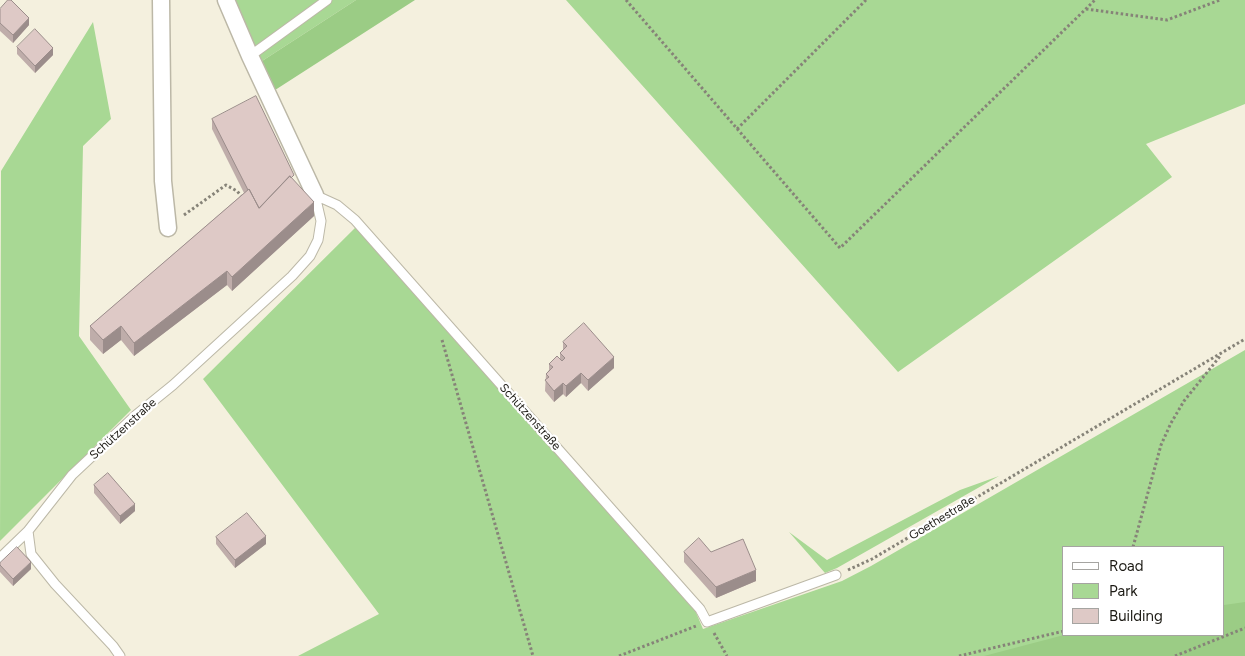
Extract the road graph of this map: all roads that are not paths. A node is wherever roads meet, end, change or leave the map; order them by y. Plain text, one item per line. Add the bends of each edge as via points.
1 (161, 0) edge
2 (226, 0) edge
3 (327, 0) edge
4 (250, 56) junction
5 (315, 195) junction
6 (168, 228) dead end
7 (28, 531) junction
8 (0, 558) edge
9 (836, 575) road end
10 (120, 656) edge

1 - 6 street via 163,181
2 - 4 street, Schützenstraße
3 - 4 lane
4 - 5 street, Schützenstraße
5 - 7 lane, Schützenstraße via 321,221 318,240 310,256 72,475
5 - 9 lane, Schützenstraße via 338,205 355,220 691,599 707,622
7 - 8 lane, Schützenstraße
7 - 10 lane via 30,554

